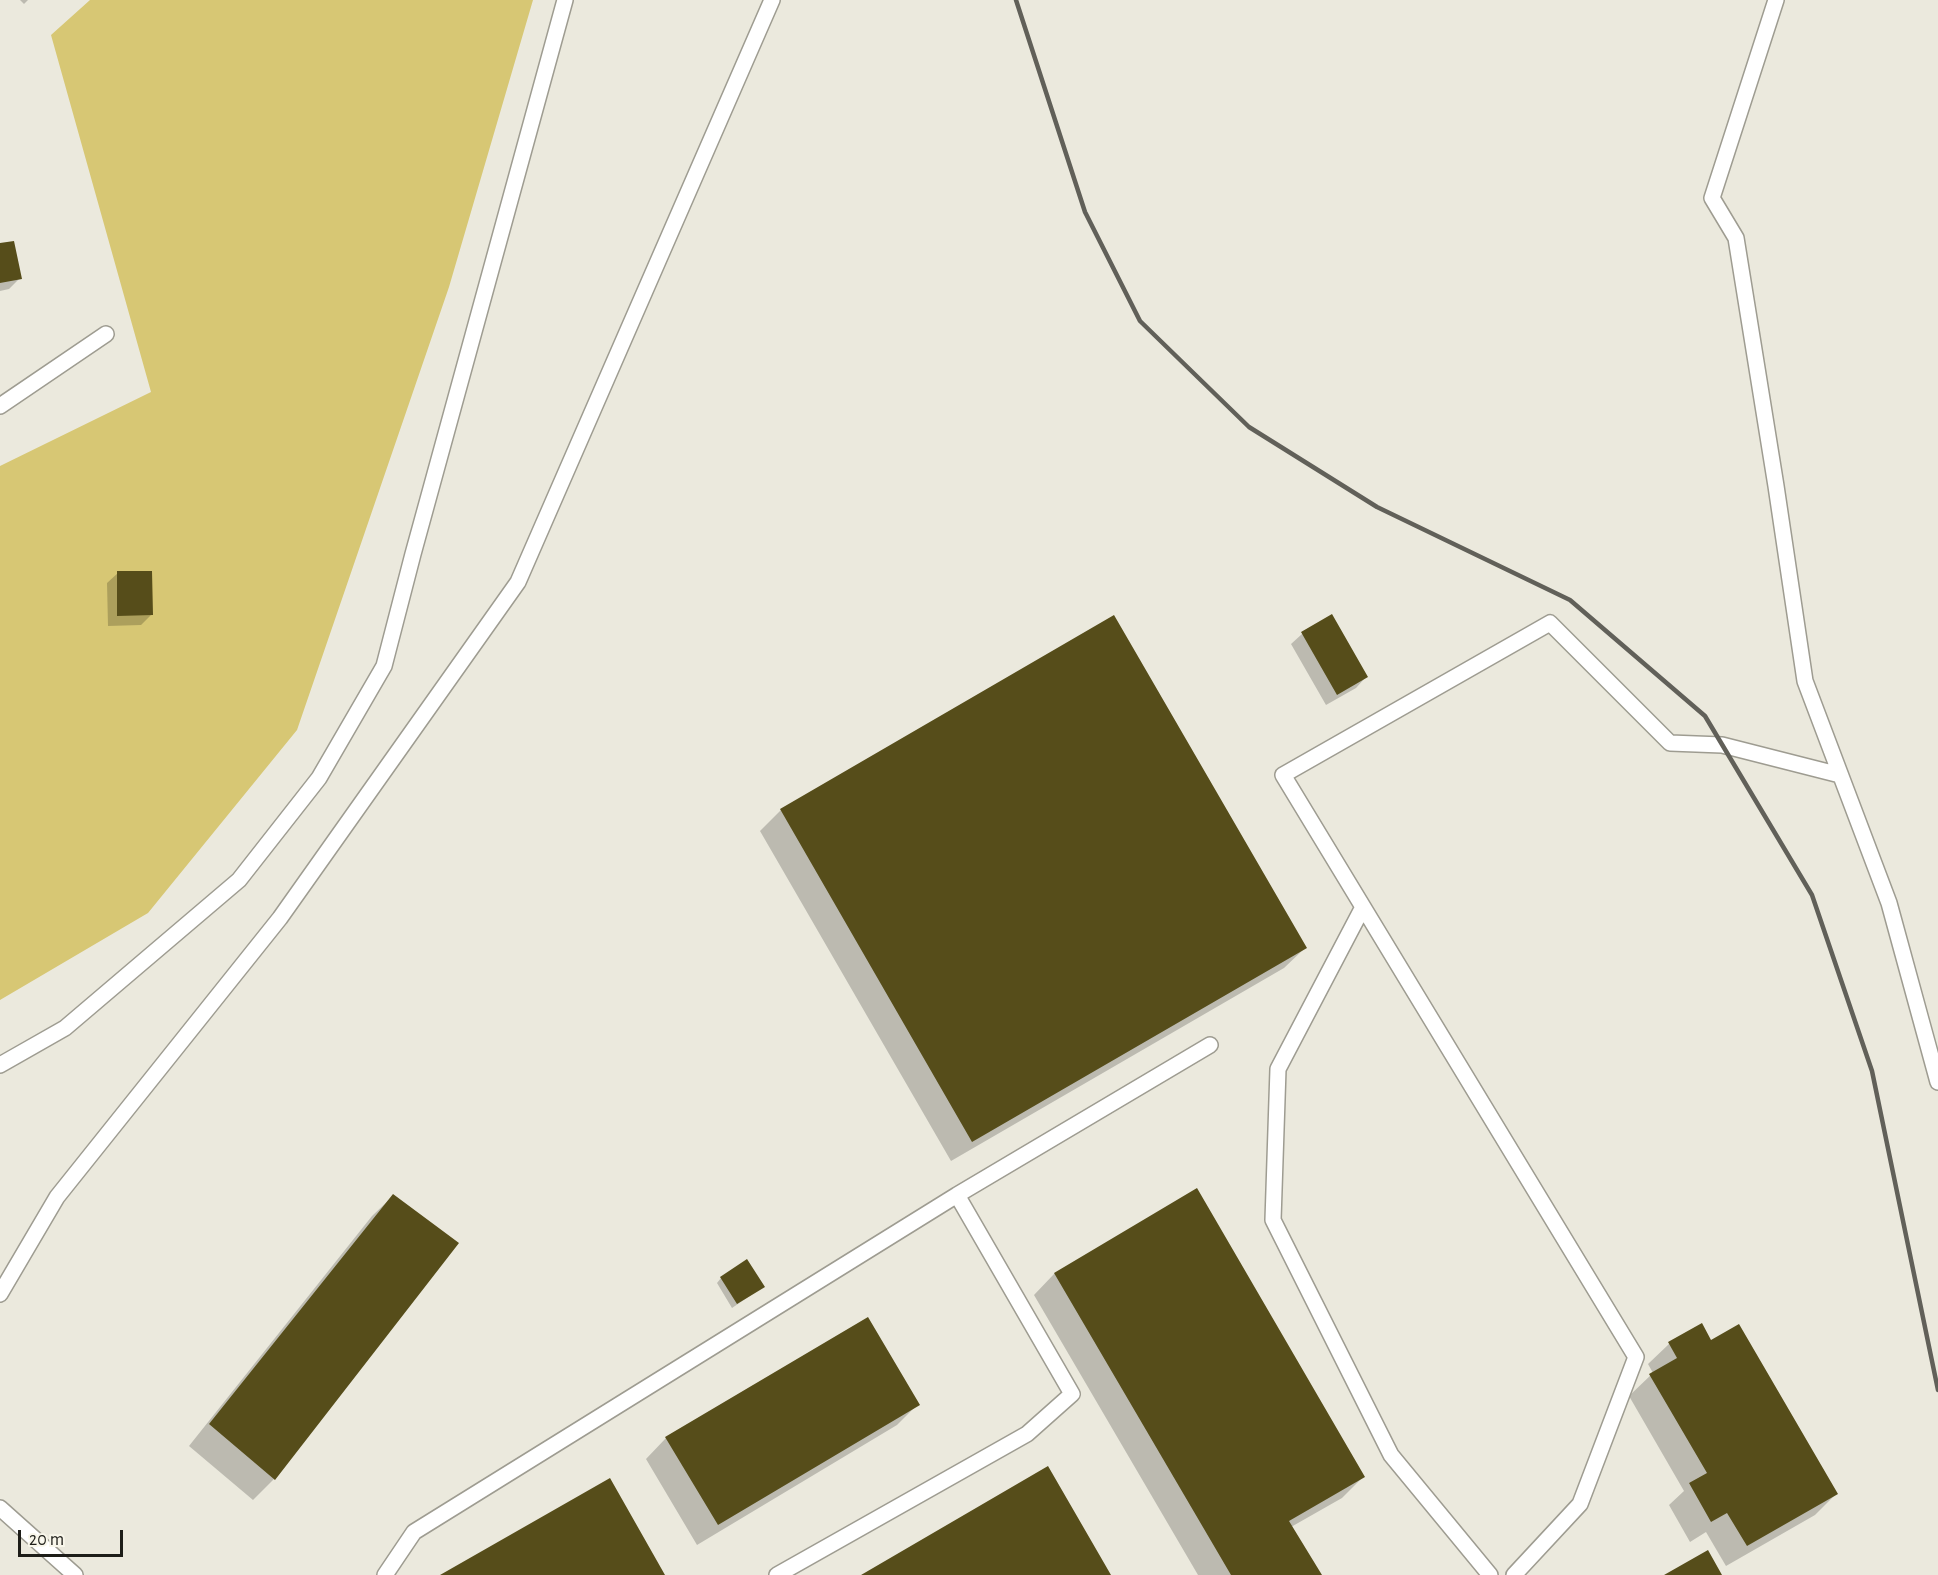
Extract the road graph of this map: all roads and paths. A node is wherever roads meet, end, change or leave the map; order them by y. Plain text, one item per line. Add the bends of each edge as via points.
1 (565, 0) edge
2 (772, 0) edge
3 (1776, 0) edge
4 (106, 334) dead end
5 (0, 405) edge
6 (1840, 775) junction
7 (1363, 907) junction
8 (1210, 1045) dead end
9 (0, 1065) edge
10 (1938, 1082) edge
11 (957, 1194) junction
12 (0, 1294) edge
13 (0, 1508) edge
14 (75, 1575) edge
15 (385, 1575) edge
16 (777, 1575) edge
17 (1490, 1575) edge
18 (1514, 1575) edge

1 - 9 lane via 384,666 319,778 239,880 65,1028
2 - 12 lane via 518,582 280,918 57,1197
3 - 6 lane via 1712,198 1736,238 1805,681
4 - 5 lane
6 - 7 lane via 1722,745 1670,743 1550,623 1282,775
6 - 10 lane via 1889,903
7 - 17 lane via 1278,1069 1273,1220 1391,1455
7 - 18 lane via 1636,1357 1580,1504
8 - 11 lane
11 - 15 lane via 414,1532
11 - 16 lane via 1072,1394 1027,1434
13 - 14 lane

